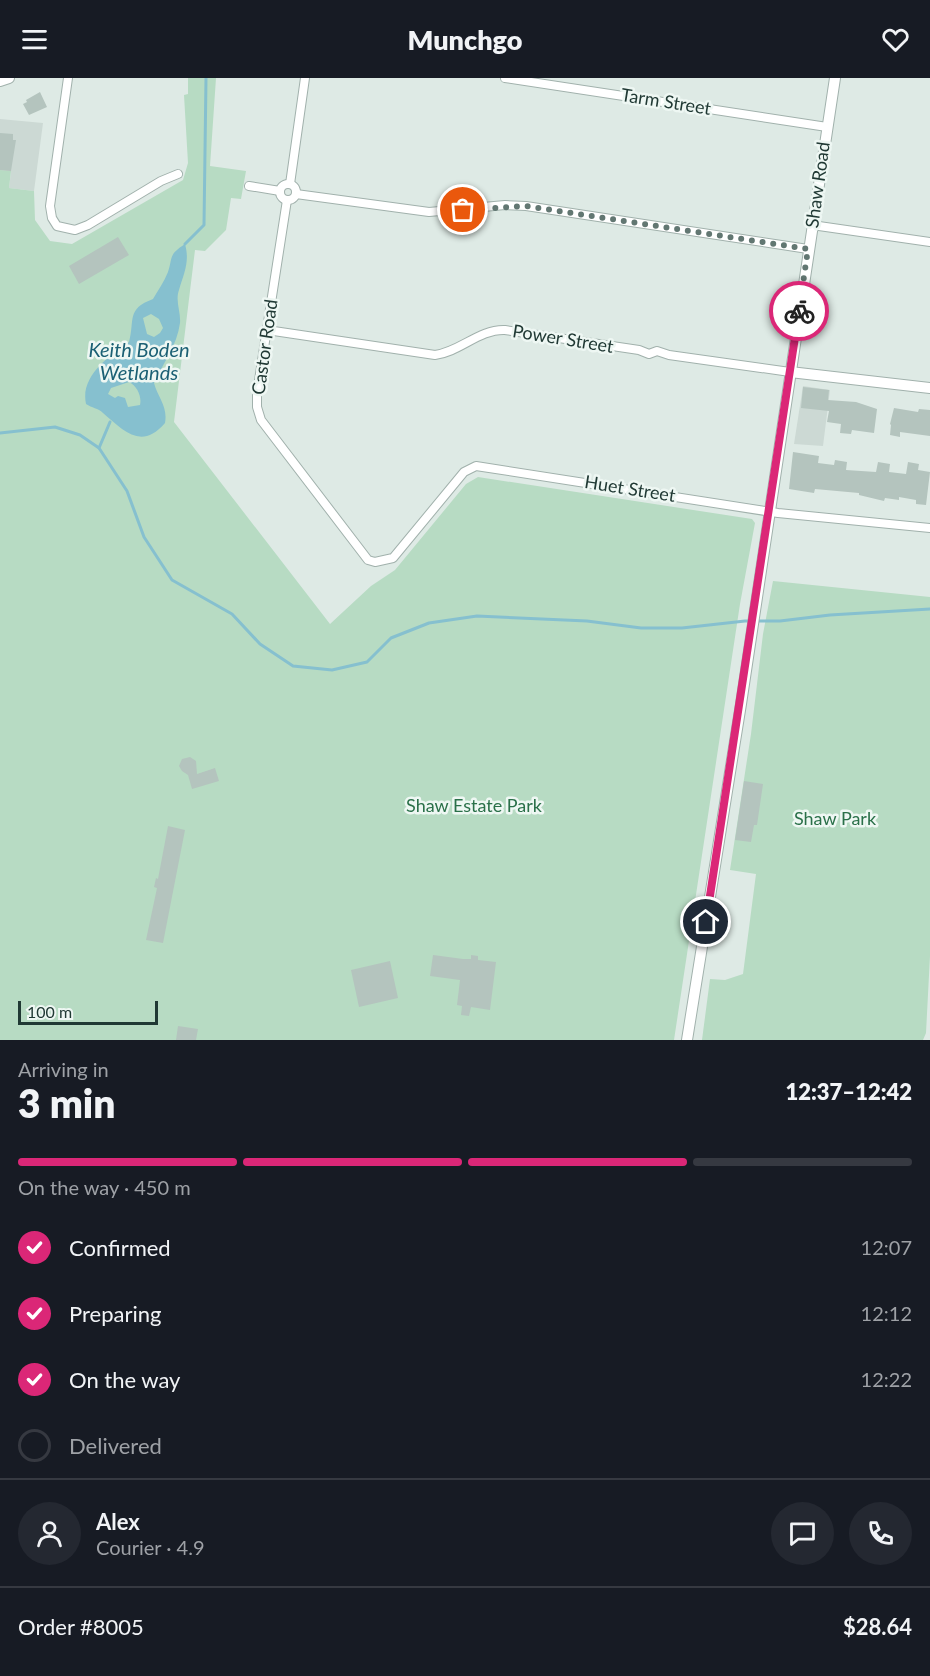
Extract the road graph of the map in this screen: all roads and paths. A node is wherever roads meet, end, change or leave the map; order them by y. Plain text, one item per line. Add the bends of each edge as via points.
1 (9, 78) edge
2 (68, 78) edge
3 (305, 78) edge
4 (505, 78) edge
5 (835, 78) edge
6 (0, 81) edge
7 (827, 127) junction
8 (178, 174) dead end
9 (290, 184) junction
10 (249, 186) dead end
11 (280, 191) junction
12 (296, 194) junction
13 (287, 200) junction
14 (812, 225) junction
15 (930, 242) edge
16 (808, 249) junction
17 (267, 330) junction
18 (790, 372) junction
19 (930, 387) edge
20 (770, 511) junction
21 (930, 528) edge
22 (373, 561) joint
23 (687, 1040) edge

1 - 6 street
2 - 8 street via 50,206 57,226 69,230 82,228
3 - 9 street
4 - 7 street, Tarm Street
5 - 7 street, Shaw Road
7 - 14 street, Shaw Road
9 - 11 street
9 - 12 street
10 - 11 street
11 - 13 street
12 - 13 street
12 - 16 street via 429,212 526,206
13 - 17 street, Castor Road
14 - 15 street
14 - 16 street, Shaw Road
16 - 18 street, Shaw Road
17 - 18 street, Power Street via 435,355 493,330 505,330
17 - 22 street, Castor Road via 257,400 259,415 363,556
18 - 19 street
18 - 20 street, Shaw Road
20 - 21 street, Huet Street
20 - 22 street, Huet Street via 473,466 393,558
20 - 23 street, Shaw Road

